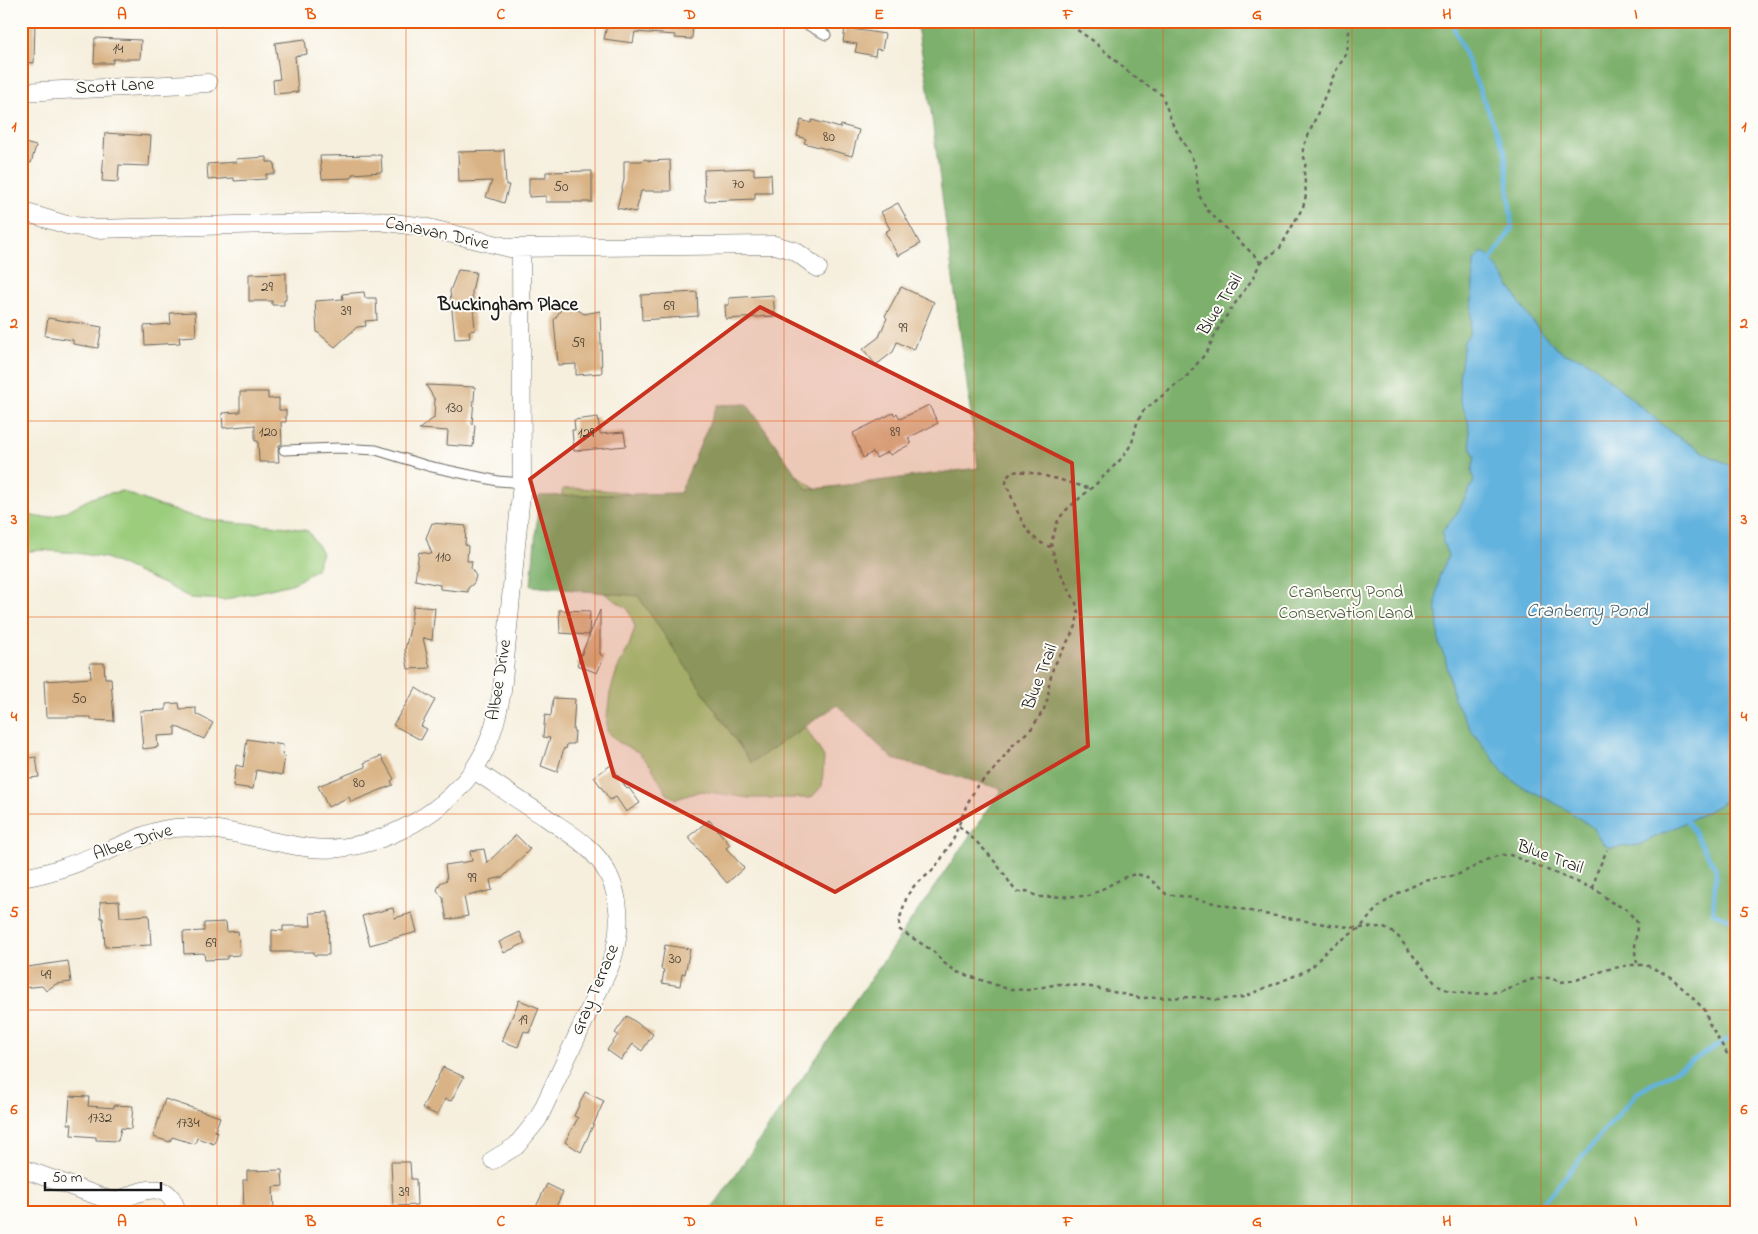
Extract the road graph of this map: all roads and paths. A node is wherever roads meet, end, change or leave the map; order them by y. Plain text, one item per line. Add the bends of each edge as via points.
1 (800, 21) edge
2 (964, 21) edge
3 (1049, 21) edge
4 (1064, 21) edge
5 (1350, 21) edge
6 (957, 24) dead end
7 (826, 35) dead end
8 (208, 82) dead end
9 (21, 92) edge
10 (21, 211) edge
11 (521, 248) junction
12 (1260, 263) junction
13 (818, 268) dead end
14 (284, 450) dead end
15 (522, 483) junction
16 (1091, 489) junction
17 (1052, 548) junction
18 (474, 770) junction
19 (959, 826) junction
20 (1607, 850) dead end
21 (21, 878) edge
22 (1593, 888) junction
23 (1360, 928) junction
24 (1638, 965) junction
25 (1737, 1057) edge
26 (492, 1160) dead end
27 (21, 1168) edge
28 (118, 1207) edge
29 (177, 1213) edge

1 - 7 lane
2 - 6 path
3 - 4 path
4 - 12 path, Blue Trail via 1162,95 1173,125 1192,155 1199,195 1207,210
5 - 12 path via 1347,53 1335,72 1304,148 1306,195 1303,207 1280,248
8 - 9 street, Scott Lane
10 - 11 street, Canavan Drive via 68,225 97,229 379,221
11 - 13 street, Canavan Drive via 775,245 795,251
11 - 15 street, Albee Drive
12 - 16 path, Blue Trail via 1206,353 1186,377 1143,411 1126,451 1114,468
14 - 15 lane via 366,449 498,481
15 - 18 street, Albee Drive via 501,697 490,738
16 - 17 path, Blue Trail via 1058,520
16 - 17 path via 1020,472 1013,472 1007,477 1006,483 1027,530
17 - 19 path, Blue Trail via 1076,603 1076,626 1053,668 1048,698 1039,719 977,786
18 - 21 street, Albee Drive via 427,815 392,834 366,843 312,848 213,830 168,829 62,868
18 - 26 street, Gray Terrace via 594,854 612,883 619,918 618,942 610,966 538,1119 516,1146
19 - 23 path via 977,842 1017,892 1027,891 1038,896 1089,896 1125,876 1136,874 1148,877 1166,894 1299,920
19 - 23 path, Blue Trail via 932,871 907,896 899,921 900,930 933,951 957,972 1008,989 1028,990 1058,984 1091,987 1140,998 1200,997 1218,1000 1243,997 1312,967 1328,949
20 - 22 path
22 - 23 path, Blue Trail via 1510,855 1500,855 1457,874 1424,881 1398,893 1378,907
22 - 24 path, Blue Trail via 1635,918 1635,958
23 - 24 path via 1382,927 1396,934 1435,983 1449,991 1469,994 1497,992 1536,978 1561,982
24 - 25 path via 1646,965 1671,977 1705,1010 1729,1056
27 - 28 street
28 - 29 street via 146,1189 156,1189 171,1199

